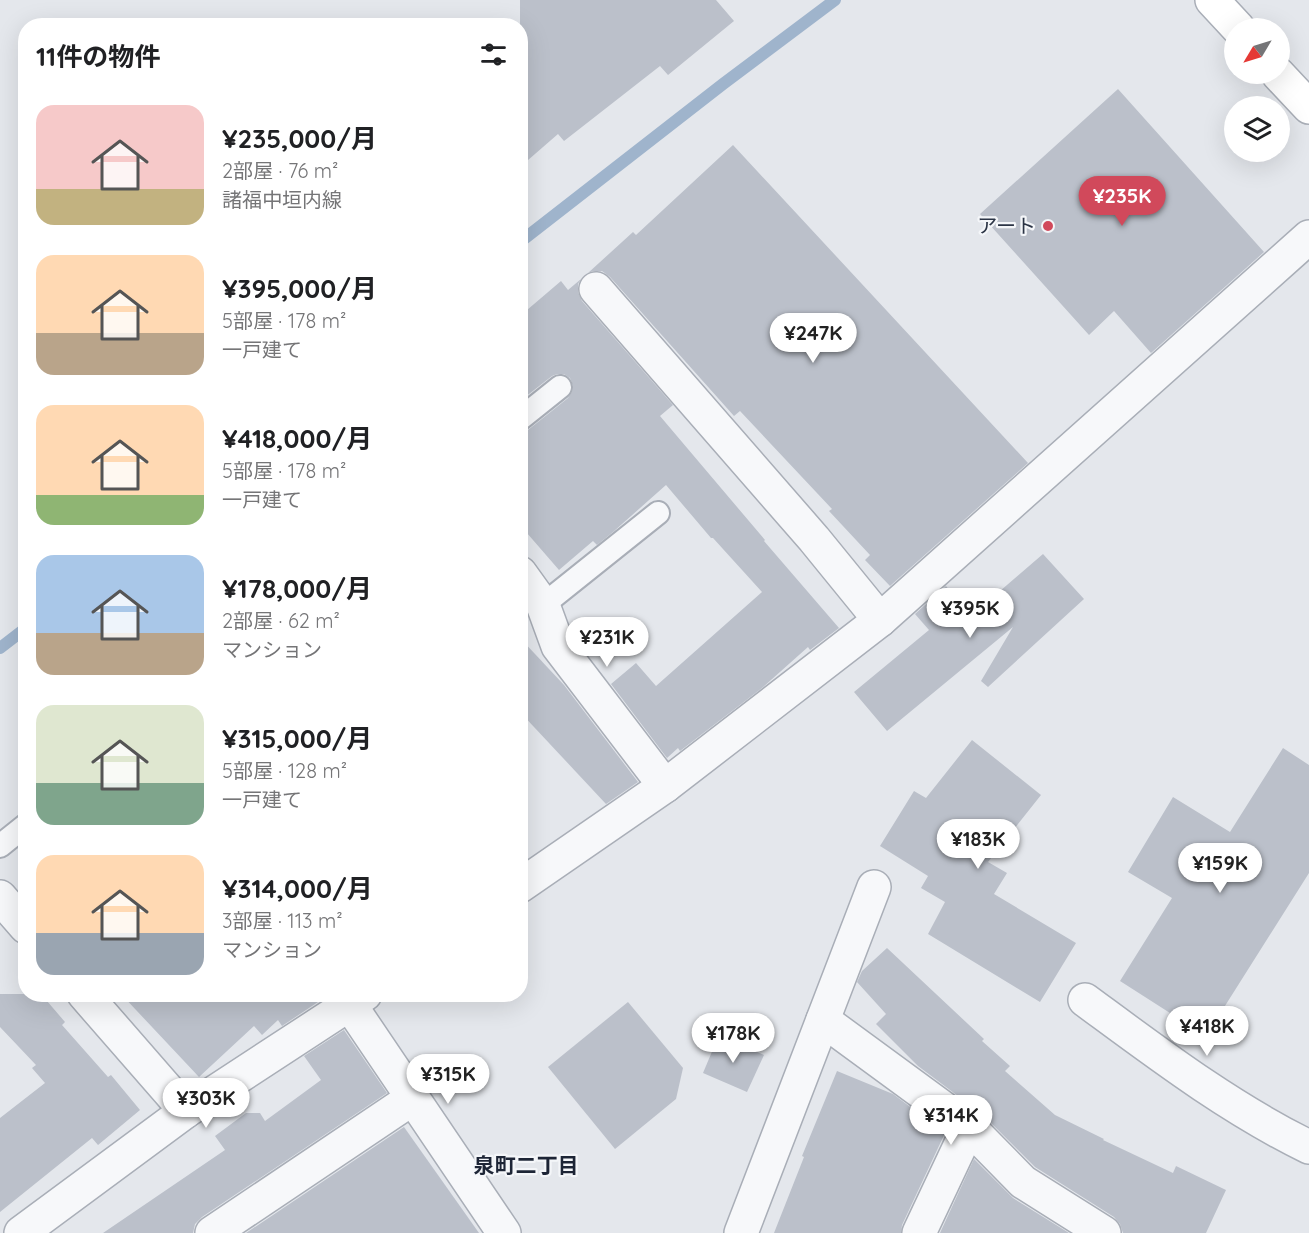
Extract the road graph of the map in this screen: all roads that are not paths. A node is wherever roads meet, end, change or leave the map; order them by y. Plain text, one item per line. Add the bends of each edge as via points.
1 (1212, 0) edge
2 (1229, 18) edge
3 (1287, 84) edge
4 (1309, 107) edge
5 (1309, 237) edge
6 (596, 289) dead end
7 (560, 387) dead end
8 (528, 413) edge
9 (658, 513) dead end
10 (528, 584) edge
11 (543, 605) junction
12 (880, 620) junction
13 (664, 786) junction
14 (18, 831) edge
15 (0, 846) edge
16 (528, 880) edge
17 (874, 887) dead end
18 (0, 897) edge
19 (18, 918) edge
20 (1085, 1000) dead end
21 (91, 1002) edge
22 (355, 1002) edge
23 (359, 1002) edge
24 (823, 1020) junction
25 (413, 1098) junction
26 (186, 1111) junction
27 (969, 1127) junction
28 (1309, 1147) edge
29 (21, 1233) edge
30 (212, 1233) edge
31 (504, 1233) edge
32 (741, 1233) edge
33 (919, 1233) edge
34 (1104, 1233) edge

1 - 2 street
3 - 4 street
5 - 12 street
6 - 12 street
7 - 8 lane
9 - 11 lane
10 - 11 street
11 - 13 street via 558,646
12 - 13 street
13 - 16 street
14 - 15 lane
17 - 24 street
18 - 19 street
20 - 28 street via 1183,1072
21 - 26 street
22 - 26 street
23 - 25 street
24 - 27 street
24 - 32 street
25 - 30 street
25 - 31 street
26 - 29 street
27 - 33 street
27 - 34 street via 1023,1182

